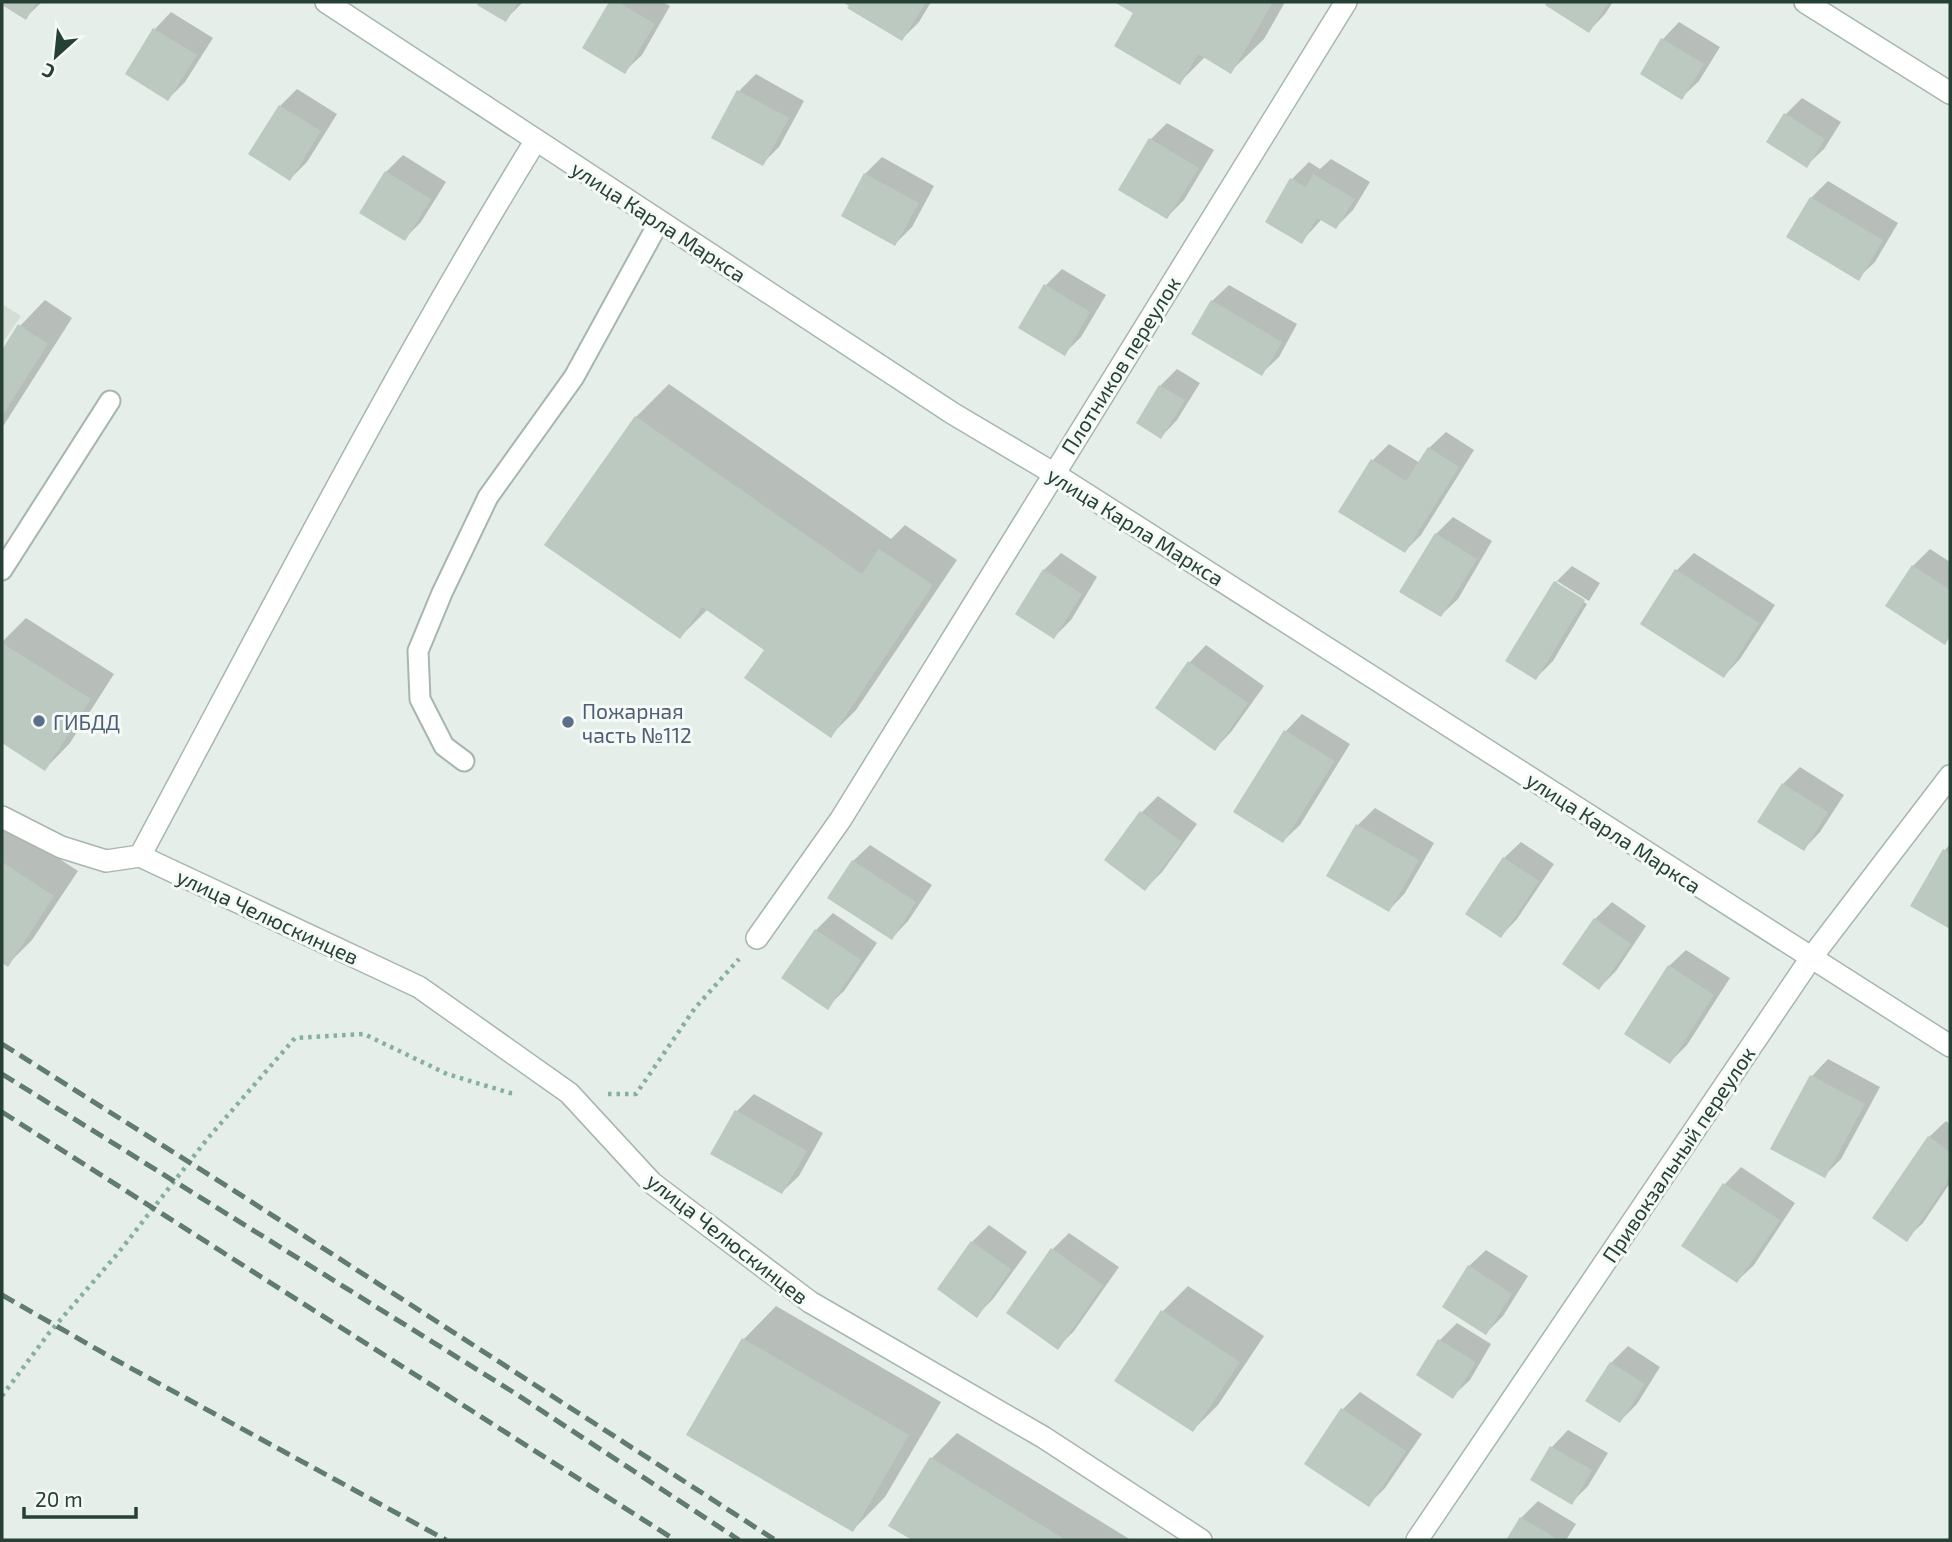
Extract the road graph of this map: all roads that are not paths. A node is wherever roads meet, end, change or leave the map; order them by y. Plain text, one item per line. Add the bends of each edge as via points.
1 (326, 2) edge
2 (1346, 2) edge
3 (1805, 2) edge
4 (1950, 93) edge
5 (536, 140) junction
6 (659, 222) junction
7 (110, 401) dead end
8 (1053, 473) junction
9 (2, 570) edge
10 (464, 761) dead end
11 (1950, 776) edge
12 (2, 817) edge
13 (140, 856) junction
14 (757, 938) road end
15 (1811, 958) junction
16 (1950, 1046) edge
17 (1201, 1540) edge
18 (1417, 1540) edge

1 - 5 street, улица Карла Маркса
2 - 8 street, Плотников переулок
3 - 4 street
5 - 6 street, улица Карла Маркса
5 - 13 street via 378,410
6 - 8 street, улица Карла Маркса via 952,414
6 - 10 lane via 574,377 488,496 418,651 420,699 444,746
7 - 9 lane
8 - 14 street, Плотников переулок via 841,819
8 - 15 street, улица Карла Маркса
11 - 15 street, Привокзальный переулок
12 - 13 street via 61,848 106,861
13 - 17 street, улица Челюскинцев via 419,987 569,1093 652,1183 810,1302 1043,1437
15 - 16 street, улица Карла Маркса
15 - 18 street, Привокзальный переулок

